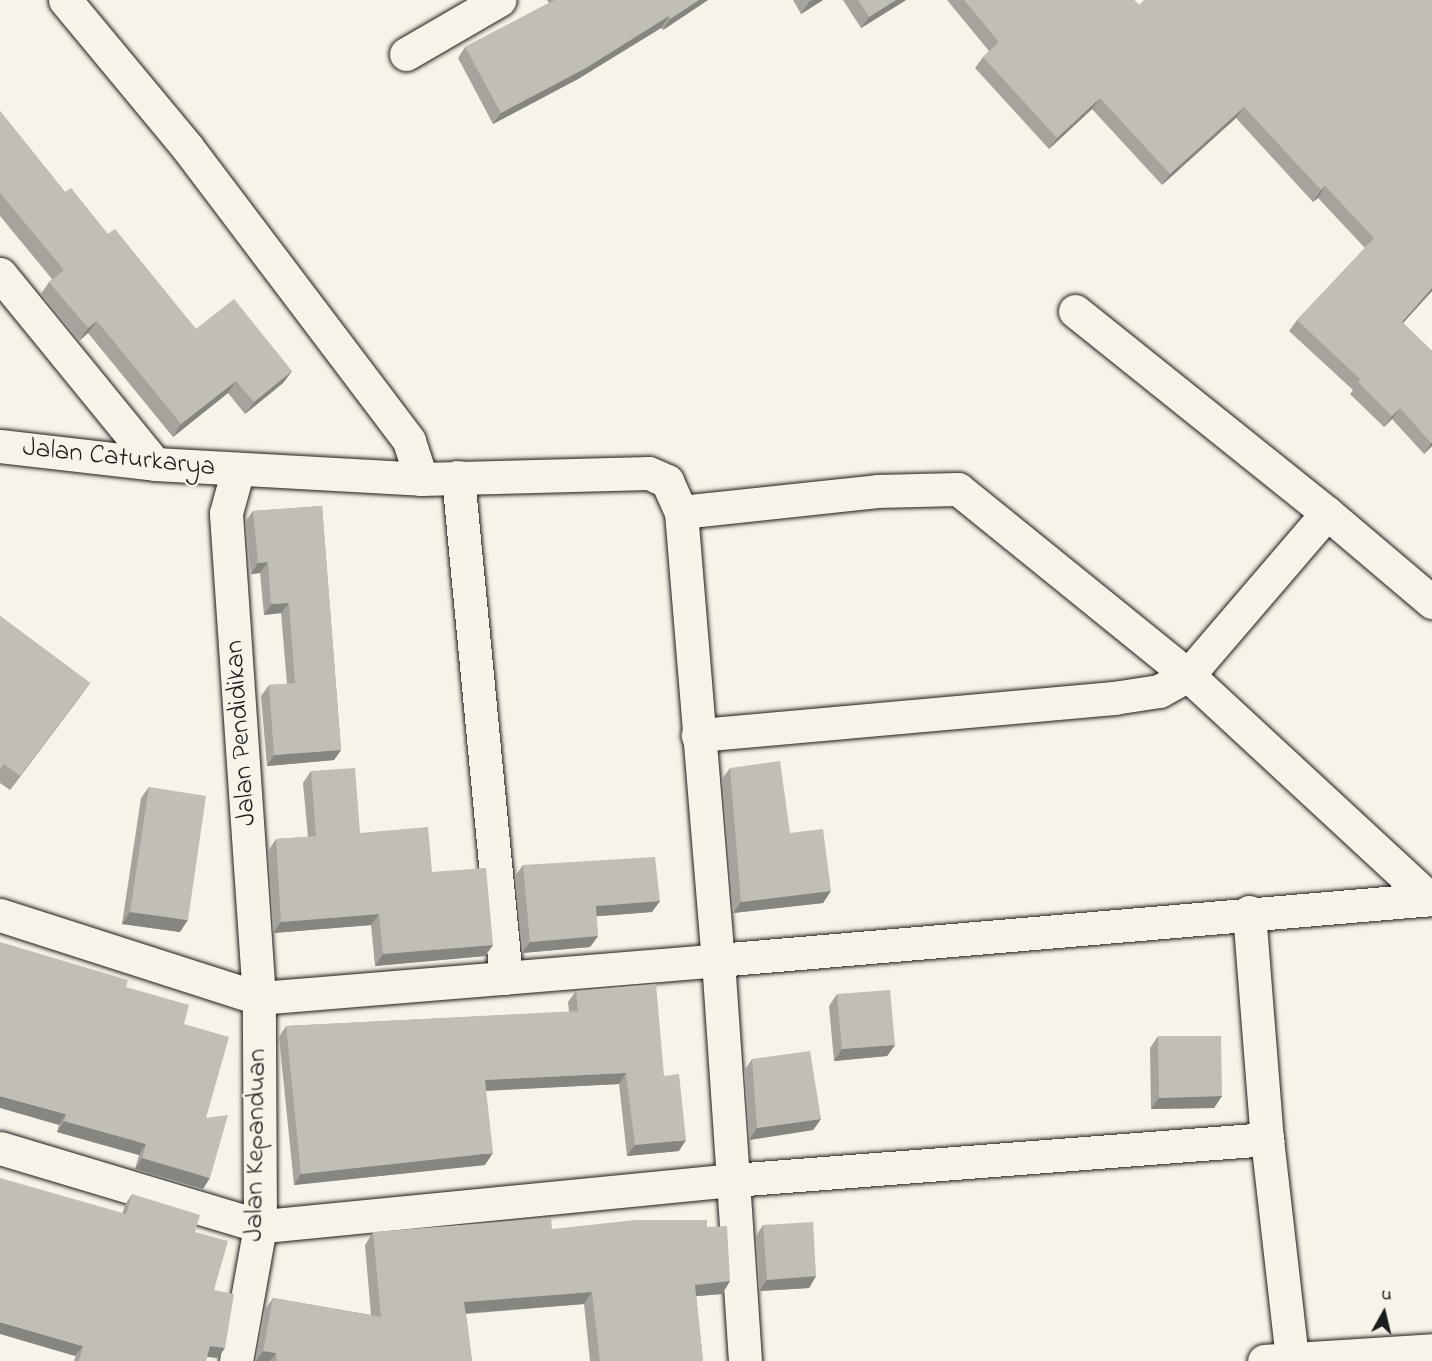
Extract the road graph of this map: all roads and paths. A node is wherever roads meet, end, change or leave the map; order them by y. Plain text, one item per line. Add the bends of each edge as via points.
1 (65, 0) edge
2 (499, 0) edge
3 (406, 54) dead end
4 (0, 274) edge
5 (1075, 311) dead end
6 (0, 446) edge
7 (155, 464) junction
8 (238, 469) junction
9 (458, 477) junction
10 (421, 479) junction
11 (681, 512) junction
12 (1327, 513) junction
13 (1432, 602) edge
14 (1188, 675) junction
15 (699, 735) junction
16 (1431, 899) edge
17 (1249, 912) junction
18 (0, 915) edge
19 (718, 960) junction
20 (506, 978) junction
21 (259, 999) junction
22 (1267, 1139) junction
23 (0, 1148) edge
24 (733, 1180) junction
25 (260, 1226) junction
26 (1432, 1350) edge
27 (1278, 1359) edge
28 (236, 1361) edge
29 (745, 1361) edge

1 - 10 street via 187,147 409,441
2 - 3 street
4 - 7 street
5 - 12 street
6 - 7 street, Jalan Caturkarya
7 - 8 street, Jalan Caturkarya
8 - 10 street, Jalan Caturkarya
8 - 21 street, Jalan Pendidikan via 226,513
9 - 10 street, Jalan Caturkarya
9 - 11 street, Jalan Caturkarya via 649,473 667,481
9 - 20 street
11 - 14 street via 877,490 958,489
11 - 15 street, Jalan Caturkarya
12 - 13 street
12 - 14 street
14 - 15 street via 1159,691 1106,699
14 - 16 street
15 - 19 street, Jalan Caturkarya
16 - 17 street
17 - 19 street
17 - 22 street
18 - 21 street
19 - 20 street
19 - 24 street, Jalan Caturkarya
20 - 21 street
21 - 25 street, Jalan Kepanduan
22 - 24 street
22 - 27 street
23 - 25 street
24 - 25 street
24 - 29 street, Jalan Caturkarya
25 - 28 street, Jalan Kepanduan
26 - 27 street

